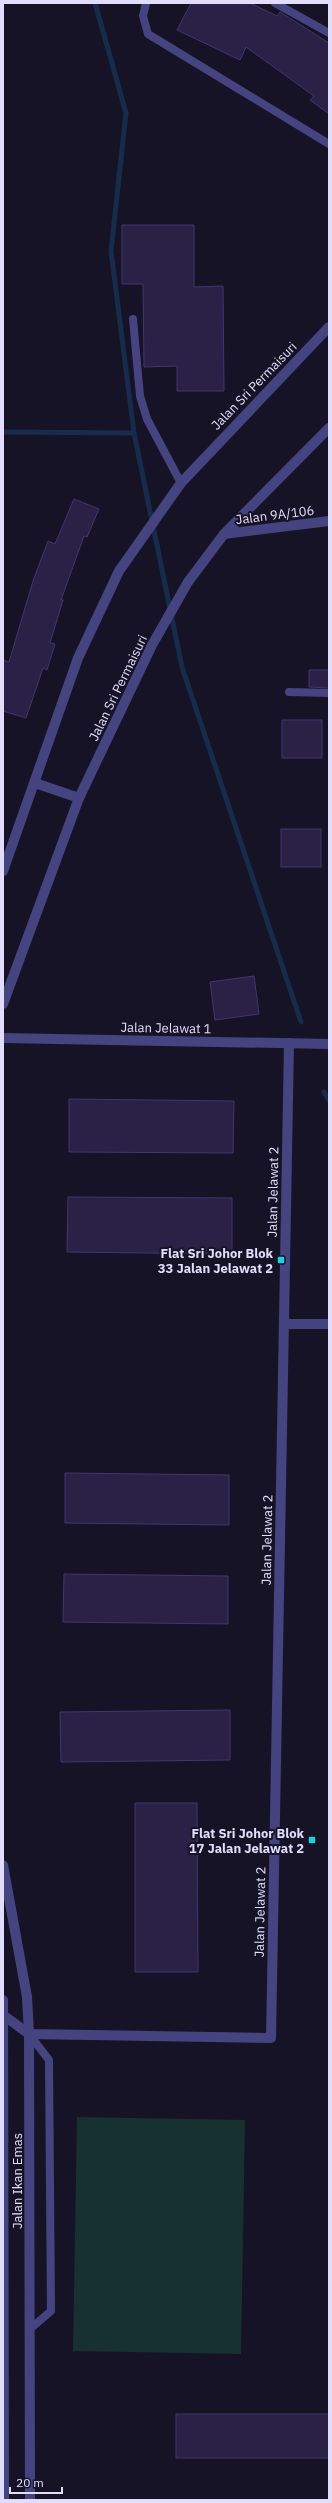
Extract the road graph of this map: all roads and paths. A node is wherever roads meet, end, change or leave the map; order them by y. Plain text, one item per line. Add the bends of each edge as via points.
1 (146, 3) edge
2 (275, 3) edge
3 (329, 33) edge
4 (329, 144) edge
5 (133, 319) dead end
6 (329, 327) edge
7 (329, 428) edge
8 (181, 483) junction
9 (329, 521) edge
10 (224, 534) junction
11 (288, 692) dead end
12 (329, 693) edge
13 (35, 783) junction
14 (80, 798) junction
15 (3, 871) edge
16 (3, 1004) edge
17 (3, 1038) edge
18 (288, 1043) junction
19 (329, 1044) edge
20 (284, 1324) junction
21 (329, 1324) edge
22 (3, 1865) edge
23 (3, 2000) edge
24 (3, 2015) edge
25 (29, 2034) junction
26 (30, 2329) junction
27 (4, 2500) edge
28 (30, 2500) edge

1 - 4 lane via 143,16 148,34
2 - 3 lane
5 - 8 lane via 140,396 145,413
6 - 8 street, Jalan Sri Permaisuri
7 - 10 street, Jalan Sri Permaisuri
8 - 13 street, Jalan Sri Permaisuri via 119,571 78,658
9 - 10 street, Jalan 9A/106
10 - 14 street, Jalan Sri Permaisuri via 188,582 152,645
11 - 12 lane
13 - 14 street
13 - 15 street, Jalan Sri Permaisuri
14 - 16 street, Jalan Sri Permaisuri
17 - 18 street, Jalan Jelawat 1
18 - 19 street, Jalan Jelawat 1
18 - 20 street, Jalan Jelawat 2
20 - 21 street
20 - 25 street, Jalan Jelawat 2 via 271,2038
22 - 25 street, Jalan Ikan Emas via 27,1997
23 - 24 street, Jalan Ikan Emas
24 - 25 street
24 - 27 street, Jalan Ikan Emas
25 - 26 street, Jalan Ikan Emas
25 - 26 lane via 49,2060 51,2303 51,2311
26 - 28 street, Jalan Ikan Emas

